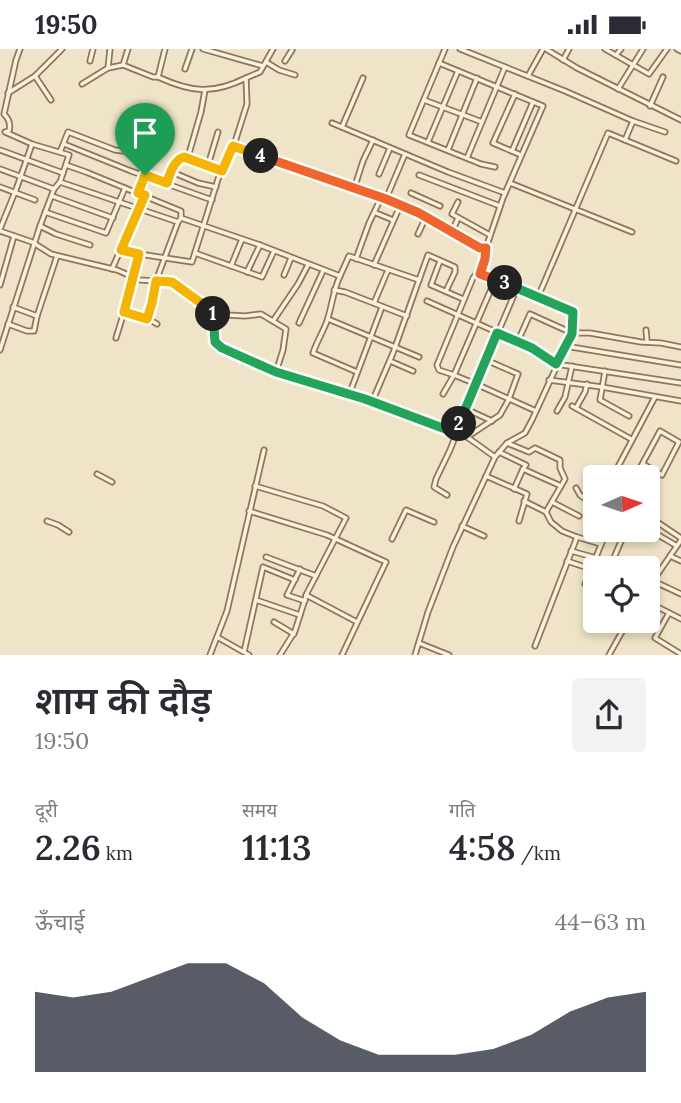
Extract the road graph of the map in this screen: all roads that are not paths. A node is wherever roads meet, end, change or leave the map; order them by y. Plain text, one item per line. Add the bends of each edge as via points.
1 (20, 49) edge
2 (62, 49) edge
3 (93, 49) edge
4 (110, 49) edge
5 (128, 49) edge
6 (166, 49) edge
7 (192, 49) edge
8 (204, 49) edge
9 (271, 49) edge
10 (292, 49) edge
11 (445, 49) edge
12 (460, 49) edge
13 (544, 49) edge
14 (569, 49) edge
15 (605, 49) edge
16 (621, 49) edge
17 (643, 49) edge
18 (667, 49) edge
19 (616, 55) junction
20 (563, 60) junction
21 (90, 61) dead end
22 (285, 61) dead end
23 (439, 63) junction
24 (265, 64) junction
25 (123, 65) junction
26 (633, 65) junction
27 (505, 67) junction
28 (108, 68) junction
29 (185, 69) dead end
30 (458, 71) junction
31 (295, 75) dead end
32 (34, 76) junction
33 (528, 76) junction
34 (158, 77) junction
35 (246, 78) junction
36 (363, 78) dead end
37 (477, 78) junction
38 (663, 78) dead end
39 (82, 84) dead end
40 (496, 86) junction
41 (618, 89) junction
42 (205, 90) junction
43 (8, 93) junction
44 (515, 94) junction
45 (51, 100) dead end
46 (424, 100) junction
47 (533, 102) junction
48 (650, 106) junction
49 (443, 107) junction
50 (462, 115) junction
51 (681, 120) edge
52 (633, 121) junction
53 (332, 123) dead end
54 (482, 123) junction
55 (342, 127) junction
56 (218, 132) dead end
57 (665, 132) dead end
58 (3, 134) edge
59 (373, 140) junction
60 (625, 140) junction
61 (428, 142) junction
62 (32, 144) junction
63 (64, 144) junction
64 (233, 146) junction
65 (390, 148) junction
66 (0, 150) edge
67 (123, 151) dead end
68 (448, 151) junction
69 (512, 151) junction
70 (60, 152) junction
71 (405, 154) junction
72 (521, 155) junction
73 (188, 157) junction
74 (467, 158) junction
75 (26, 160) junction
76 (676, 161) dead end
77 (66, 165) junction
78 (208, 165) junction
79 (495, 167) dead end
80 (0, 169) edge
81 (222, 171) junction
82 (172, 172) junction
83 (63, 173) junction
84 (379, 174) dead end
85 (145, 175) junction
86 (419, 175) dead end
87 (21, 176) junction
88 (60, 182) junction
89 (167, 183) junction
90 (510, 183) junction
91 (0, 187) edge
92 (216, 187) junction
93 (125, 188) junction
94 (54, 189) junction
95 (354, 189) junction
96 (15, 193) junction
97 (138, 193) junction
98 (411, 193) dead end
99 (505, 193) junction
100 (145, 195) junction
101 (52, 196) junction
102 (34, 199) dead end
103 (384, 199) junction
104 (212, 200) junction
105 (119, 202) junction
106 (458, 202) dead end
107 (401, 205) junction
108 (440, 206) dead end
109 (500, 206) junction
110 (138, 208) junction
111 (576, 208) junction
112 (45, 212) junction
113 (375, 213) junction
114 (426, 217) junction
115 (113, 218) junction
116 (459, 218) junction
117 (179, 220) junction
118 (393, 220) junction
119 (205, 225) junction
120 (40, 226) junction
121 (0, 230) edge
122 (452, 232) junction
123 (632, 232) dead end
124 (418, 234) dead end
125 (490, 235) junction
126 (14, 236) junction
127 (243, 238) junction
128 (35, 244) junction
129 (260, 244) junction
130 (90, 245) dead end
131 (486, 248) junction
132 (121, 250) junction
133 (274, 251) junction
134 (0, 253) edge
135 (195, 253) junction
136 (139, 254) junction
137 (8, 256) junction
138 (57, 256) junction
139 (164, 257) junction
140 (291, 258) junction
141 (356, 258) junction
142 (440, 260) junction
143 (308, 265) junction
144 (374, 265) junction
145 (231, 266) junction
146 (113, 269) junction
147 (323, 270) junction
148 (388, 270) junction
149 (247, 272) junction
150 (480, 274) junction
151 (284, 275) dead end
152 (341, 276) junction
153 (133, 277) junction
154 (419, 280) junction
155 (495, 280) junction
156 (156, 281) junction
157 (0, 285) edge
158 (517, 289) junction
159 (334, 290) junction
160 (446, 291) junction
161 (538, 297) junction
162 (463, 299) junction
163 (427, 301) dead end
164 (374, 303) junction
165 (13, 307) junction
166 (382, 307) junction
167 (213, 309) junction
168 (124, 312) junction
169 (457, 315) junction
170 (37, 316) junction
171 (407, 316) junction
172 (147, 319) junction
173 (328, 319) junction
174 (273, 321) junction
175 (299, 323) dead end
176 (8, 324) junction
177 (157, 324) dead end
178 (476, 324) junction
179 (646, 330) dead end
180 (497, 333) junction
181 (572, 334) junction
182 (371, 336) junction
183 (116, 338) dead end
184 (517, 342) junction
185 (647, 342) junction
186 (565, 346) junction
187 (396, 347) junction
188 (681, 347) edge
189 (0, 350) edge
190 (419, 357) dead end
191 (486, 360) junction
192 (390, 361) junction
193 (556, 364) junction
194 (681, 365) edge
195 (572, 366) junction
196 (605, 371) junction
197 (276, 372) junction
198 (357, 372) junction
199 (413, 372) dead end
200 (454, 375) junction
201 (550, 380) junction
202 (569, 383) junction
203 (681, 383) edge
204 (476, 384) junction
205 (587, 384) junction
206 (602, 387) junction
207 (443, 394) dead end
208 (349, 395) junction
209 (655, 397) junction
210 (509, 398) junction
211 (681, 401) edge
212 (372, 402) junction
213 (466, 409) junction
214 (536, 411) junction
215 (557, 411) dead end
216 (629, 416) dead end
217 (492, 421) junction
218 (456, 433) junction
219 (467, 437) junction
220 (632, 439) junction
221 (507, 443) junction
222 (264, 450) dead end
223 (499, 452) junction
224 (495, 457) junction
225 (643, 464) joint
226 (619, 465) edge
227 (523, 469) junction
228 (97, 474) dead end
229 (486, 476) junction
230 (112, 482) dead end
231 (255, 486) junction
232 (561, 486) junction
233 (576, 488) dead end
234 (514, 489) junction
235 (447, 495) dead end
236 (583, 497) edge
237 (524, 501) junction
238 (552, 502) junction
239 (249, 511) junction
240 (546, 512) junction
241 (579, 516) dead end
242 (47, 521) dead end
243 (519, 521) dead end
244 (434, 522) dead end
245 (660, 524) edge
246 (462, 526) junction
247 (577, 530) dead end
248 (69, 532) dead end
249 (484, 536) dead end
250 (660, 536) edge
251 (576, 537) junction
252 (335, 539) junction
253 (392, 539) dead end
254 (681, 539) edge
255 (601, 544) joint
256 (677, 546) junction
257 (571, 551) junction
258 (589, 556) edge
259 (597, 556) edge
260 (670, 556) junction
261 (266, 557) dead end
262 (568, 561) junction
263 (681, 561) edge
264 (583, 566) edge
265 (300, 569) junction
266 (660, 571) edge
267 (317, 576) junction
268 (295, 580) junction
269 (660, 584) edge
270 (681, 594) edge
271 (306, 595) junction
272 (256, 600) junction
273 (305, 601) junction
274 (660, 608) edge
275 (669, 613) junction
276 (300, 615) junction
277 (681, 619) edge
278 (274, 622) dead end
279 (357, 622) junction
280 (621, 633) edge
281 (294, 634) junction
282 (216, 637) junction
283 (419, 643) junction
284 (535, 646) dead end
285 (244, 652) junction
286 (681, 654) edge
287 (210, 655) edge
288 (249, 655) edge
289 (280, 655) edge
290 (342, 655) edge
291 (415, 655) edge
292 (449, 655) edge
293 (608, 655) edge

1 - 43 street
2 - 32 street
3 - 21 street
4 - 28 street
5 - 25 street
6 - 34 street
7 - 29 street
8 - 24 street
9 - 24 street
10 - 22 street
11 - 23 street
12 - 27 street
13 - 20 street
13 - 33 street
14 - 20 street
15 - 19 street
16 - 19 street
17 - 26 street
18 - 26 street via 649,74
19 - 26 street
20 - 41 street
23 - 30 street
23 - 46 street
24 - 31 street
24 - 35 street
25 - 28 street
25 - 34 street
26 - 41 street
27 - 33 street
27 - 40 street
28 - 39 street
30 - 37 street
30 - 49 street
32 - 43 street
32 - 45 street
33 - 52 street
34 - 42 street via 181,87
35 - 42 street
35 - 64 street via 247,104
36 - 55 street
37 - 40 street
37 - 50 street
38 - 48 street
40 - 44 street
40 - 54 street
41 - 48 street
42 - 73 street
43 - 58 street via 4,114 10,126
44 - 47 street
44 - 69 street via 494,143
46 - 49 street
46 - 61 street via 409,135
47 - 69 street
47 - 72 street via 543,106
48 - 51 street
49 - 50 street
49 - 61 street
50 - 54 street
50 - 68 street
52 - 57 street
52 - 60 street
53 - 55 street
54 - 74 street
55 - 59 street
56 - 78 street
58 - 62 street
59 - 65 street
59 - 95 street
60 - 76 street
60 - 111 street via 608,133
61 - 68 street
62 - 70 street
62 - 75 street
63 - 67 street via 68,132
63 - 70 street
63 - 85 street
64 - 81 street
64 - 95 street
65 - 71 street
65 - 84 street
66 - 75 street
68 - 74 street
69 - 72 street
70 - 77 street via 69,155
71 - 99 street
71 - 103 street
72 - 90 street
73 - 78 street
73 - 82 street via 179,159
74 - 79 street
75 - 83 street
75 - 87 street
77 - 83 street
77 - 93 street
78 - 81 street
80 - 87 street
81 - 92 street
82 - 89 street
82 - 92 street
83 - 88 street
85 - 89 street
85 - 97 street
86 - 109 street
87 - 94 street
87 - 96 street
88 - 94 street
88 - 105 street
89 - 104 street
90 - 99 street
90 - 111 street
91 - 96 street
92 - 104 street
93 - 97 street
93 - 105 street
94 - 101 street
95 - 103 street
96 - 102 street
96 - 121 street
97 - 100 street
98 - 108 street
99 - 109 street
100 - 110 street
100 - 117 street via 181,211
101 - 112 street
101 - 115 street
103 - 107 street
103 - 113 street
104 - 119 street
105 - 110 street
105 - 115 street
106 - 116 street via 452,214
107 - 114 street
107 - 118 street
109 - 125 street
110 - 117 street
110 - 132 street
111 - 123 street
111 - 161 street
112 - 115 street via 106,233
112 - 120 street
113 - 118 street
113 - 141 street
114 - 122 street
114 - 124 street
116 - 122 street
116 - 125 street
117 - 119 street
117 - 139 street
118 - 144 street
119 - 127 street
119 - 135 street
120 - 128 street
120 - 130 street
121 - 126 street
122 - 131 street
125 - 131 street
126 - 128 street
126 - 137 street
127 - 129 street
127 - 145 street
128 - 138 street
128 - 165 street
129 - 133 street
129 - 149 street
131 - 150 street
132 - 136 street
132 - 146 street
133 - 140 street
133 - 149 street via 261,277
134 - 137 street
135 - 139 street via 192,262
135 - 145 street
136 - 139 street
136 - 153 street
137 - 157 street
138 - 146 street
138 - 170 street
139 - 156 street
140 - 143 street
140 - 151 street
141 - 144 street
141 - 152 street via 349,256
142 - 154 street via 428,255
142 - 160 street via 455,267
142 - 160 street via 431,285
143 - 147 street
143 - 174 street
144 - 148 street
145 - 149 street
146 - 153 street
147 - 152 street
147 - 175 street
148 - 154 street
148 - 164 street
150 - 155 street
150 - 162 street via 475,274
152 - 159 street
153 - 156 street
153 - 168 street
154 - 171 street
155 - 158 street
155 - 178 street
156 - 167 street via 172,282
156 - 172 street
158 - 161 street
158 - 180 street
159 - 164 street
159 - 173 street
160 - 162 street
161 - 181 street via 573,312
162 - 169 street
163 - 169 street
164 - 166 street
165 - 170 street
165 - 176 street
166 - 171 street
166 - 182 street
167 - 174 street via 227,315 261,314
167 - 197 street via 215,342
168 - 172 street
168 - 183 street
169 - 178 street
169 - 200 street via 437,365
170 - 176 street via 32,332
171 - 187 street
172 - 177 street
173 - 182 street
173 - 198 street via 313,353
174 - 197 street via 286,329
176 - 189 street
178 - 180 street
178 - 200 street
179 - 185 street
180 - 184 street
180 - 191 street
181 - 184 street via 530,314
181 - 185 street
181 - 186 street
182 - 187 street
182 - 198 street
184 - 193 street
185 - 188 street
186 - 193 street
186 - 194 street
187 - 190 street
187 - 192 street
191 - 204 street
191 - 210 street via 517,374
192 - 199 street
192 - 212 street
193 - 195 street
193 - 201 street
195 - 196 street
195 - 202 street
196 - 203 street
196 - 206 street
197 - 208 street
198 - 208 street
200 - 204 street
200 - 207 street
201 - 202 street
201 - 214 street
202 - 205 street
202 - 215 street
204 - 210 street
204 - 213 street
205 - 206 street
205 - 220 street via 574,407
206 - 209 street
206 - 216 street via 600,400
208 - 212 street
209 - 211 street
209 - 220 street
210 - 214 street
210 - 217 street
212 - 218 street
213 - 217 street
213 - 218 street
214 - 221 street via 525,433
217 - 219 street
218 - 219 street
218 - 235 street via 436,479 435,487
219 - 224 street
220 - 226 street
221 - 223 street
221 - 232 street via 529,452 535,448 560,460 565,479
222 - 231 street
223 - 224 street
223 - 227 street via 526,465
224 - 229 street
225 - 225 street via 660,431 679,442 662,475
227 - 232 street
227 - 234 street
228 - 230 street
229 - 234 street
229 - 246 street
231 - 239 street
231 - 252 street via 324,506 346,518
232 - 238 street
233 - 236 street
234 - 237 street via 527,494
237 - 240 street
237 - 243 street
238 - 240 street
238 - 241 street
239 - 252 street
239 - 282 street via 227,611
240 - 251 street via 551,522
242 - 248 street
244 - 253 street via 405,510
245 - 254 street
246 - 249 street
246 - 283 street
247 - 251 street
250 - 256 street
251 - 255 street
251 - 257 street
252 - 267 street
252 - 279 street via 386,562
254 - 256 street
255 - 259 street
256 - 260 street
257 - 258 street
257 - 262 street
260 - 263 street
260 - 266 street
261 - 265 street
262 - 264 street
262 - 284 street
265 - 267 street
265 - 268 street
267 - 271 street
268 - 272 street via 263,567
268 - 273 street via 287,595
269 - 270 street
271 - 273 street
271 - 279 street
272 - 276 street
272 - 285 street
273 - 276 street
274 - 275 street
275 - 277 street
275 - 286 street via 655,638
276 - 281 street
278 - 281 street
279 - 290 street
280 - 293 street
281 - 289 street
282 - 285 street
282 - 287 street
283 - 291 street
283 - 292 street
285 - 288 street

